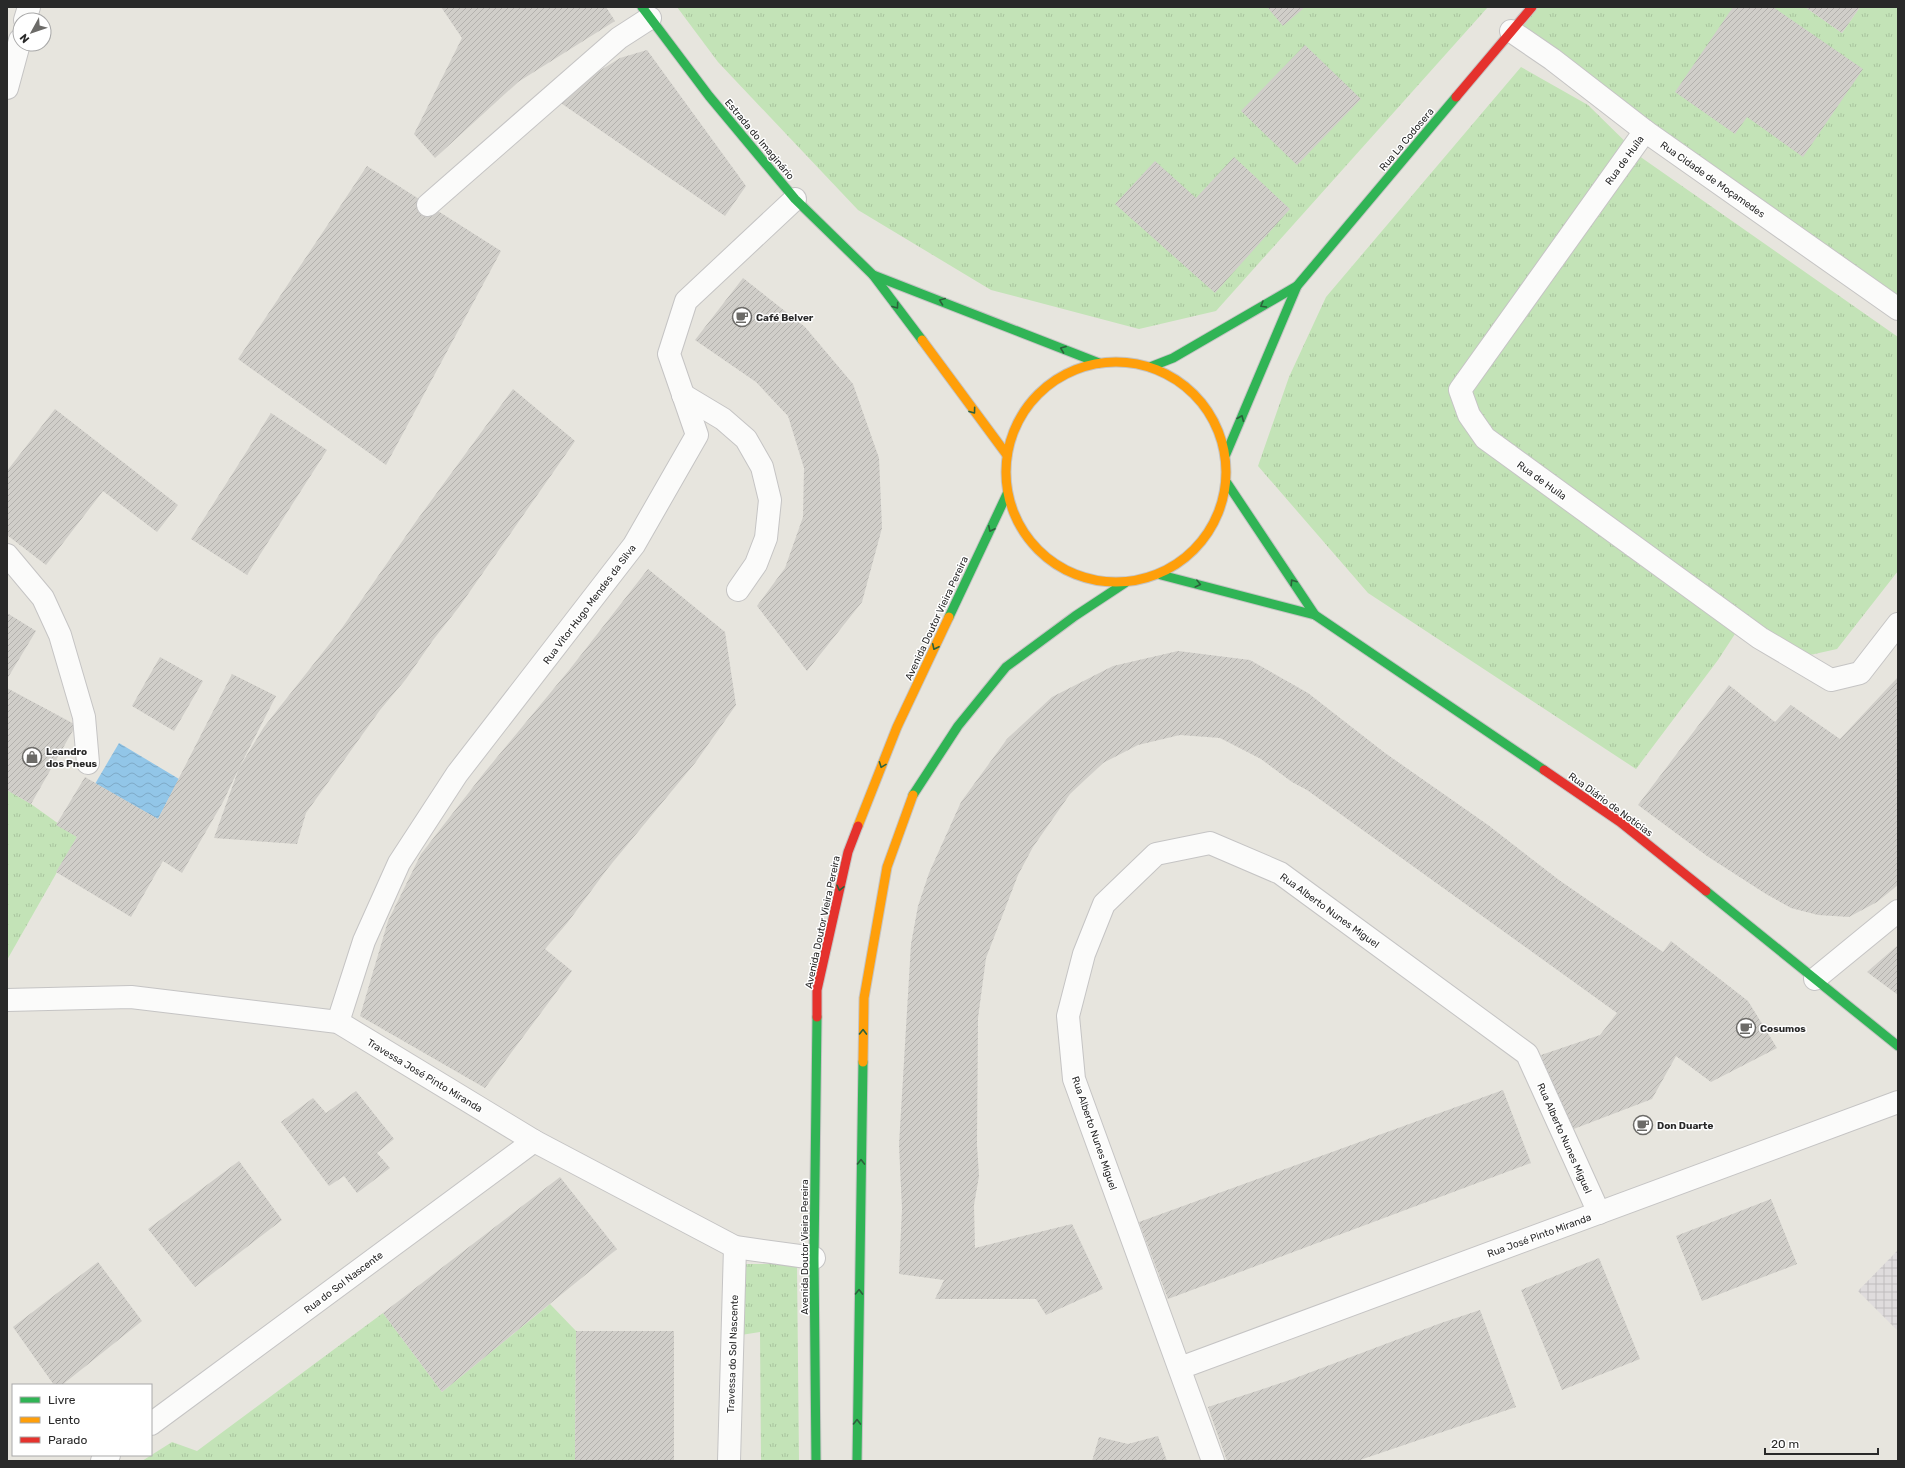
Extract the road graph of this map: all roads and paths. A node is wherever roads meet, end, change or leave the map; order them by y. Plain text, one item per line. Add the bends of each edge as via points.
1 (1532, 7) edge
2 (646, 13) edge
3 (1511, 32) junction
4 (17, 52) edge
5 (7, 88) edge
6 (1645, 131) junction
7 (795, 199) junction
8 (428, 205) dead end
9 (873, 275) junction
10 (1297, 286) junction
11 (1898, 309) edge
12 (1099, 363) junction
13 (1150, 367) junction
14 (684, 395) junction
15 (1226, 454) junction
16 (1007, 456) junction
17 (1227, 483) junction
18 (1007, 494) junction
19 (7, 555) edge
20 (1161, 575) junction
21 (1126, 583) junction
22 (738, 590) dead end
23 (1315, 614) junction
24 (1898, 624) edge
25 (88, 763) dead end
26 (1898, 911) edge
27 (1815, 979) junction
28 (7, 1000) edge
29 (338, 1022) junction
30 (1898, 1046) edge
31 (1898, 1102) edge
32 (534, 1140) junction
33 (1598, 1213) junction
34 (735, 1247) junction
35 (814, 1258) junction
36 (1180, 1368) junction
37 (152, 1423) edge
38 (858, 1460) edge
39 (729, 1461) edge
40 (816, 1461) edge
41 (1213, 1461) edge

1 - 3 main road, Rua La Codosera
2 - 7 main road, Estrada do Imaginário
2 - 8 street
3 - 6 street, Rua Cidade de Moçamedes
3 - 10 main road, Rua La Codosera
4 - 5 street
6 - 11 street, Rua Cidade de Moçamedes
6 - 24 street, Rua de Huíla via 1460,390 1469,416 1485,438 1760,638 1831,680 1860,674
7 - 9 main road, Estrada do Imaginário
7 - 14 street, Rua Vitor Hugo Mendes da Silva via 686,301 669,354
12 -> 9 main road
9 -> 16 main road
10 -> 13 main road, Rua La Codosera via 1173,358
15 -> 10 main road, Rua La Codosera
12 - 13 main road via 1124,362
12 - 16 main road via 1072,370 1048,385 1028,405 1014,429
13 - 15 main road via 1177,380 1200,400 1217,425
14 - 22 street via 723,419 746,439 762,467 770,500 766,538 756,564
14 - 29 street, Rua Vitor Hugo Mendes da Silva via 697,435 634,545 457,774 399,863 364,941
15 - 17 main road
16 - 18 main road
17 - 20 main road via 1220,512 1206,538 1186,559
23 -> 17 main road
18 - 21 main road via 1018,524 1038,551 1063,570 1093,581
18 -> 35 main road, Avenida Doutor Vieira Pereira via 897,726 848,852 818,990
19 - 25 street via 43,598 60,635 84,717
20 - 21 main road
20 -> 23 main road
38 -> 21 main road via 864,998 888,867 910,800 958,726 1006,667 1075,616
23 - 27 main road, Rua Diário de Notícias via 1620,822
26 - 27 street
27 - 30 main road, Rua Diário de Notícias
28 - 29 street, Travessa José Pinto Miranda via 131,997
29 - 32 street, Travessa José Pinto Miranda
31 - 33 street, Rua José Pinto Miranda
32 - 34 street, Travessa José Pinto Miranda
32 - 37 street, Rua do Sol Nascente
33 - 36 street, Rua José Pinto Miranda
33 - 36 street, Rua Alberto Nunes Miguel via 1527,1054 1280,873 1210,843 1156,854 1104,904 1084,954 1068,1016 1074,1080
34 - 35 street, Travessa José Pinto Miranda
34 - 39 street, Travessa do Sol Nascente
35 - 40 main road, Avenida Doutor Vieira Pereira
36 - 41 street, Rua Alberto Nunes Miguel

